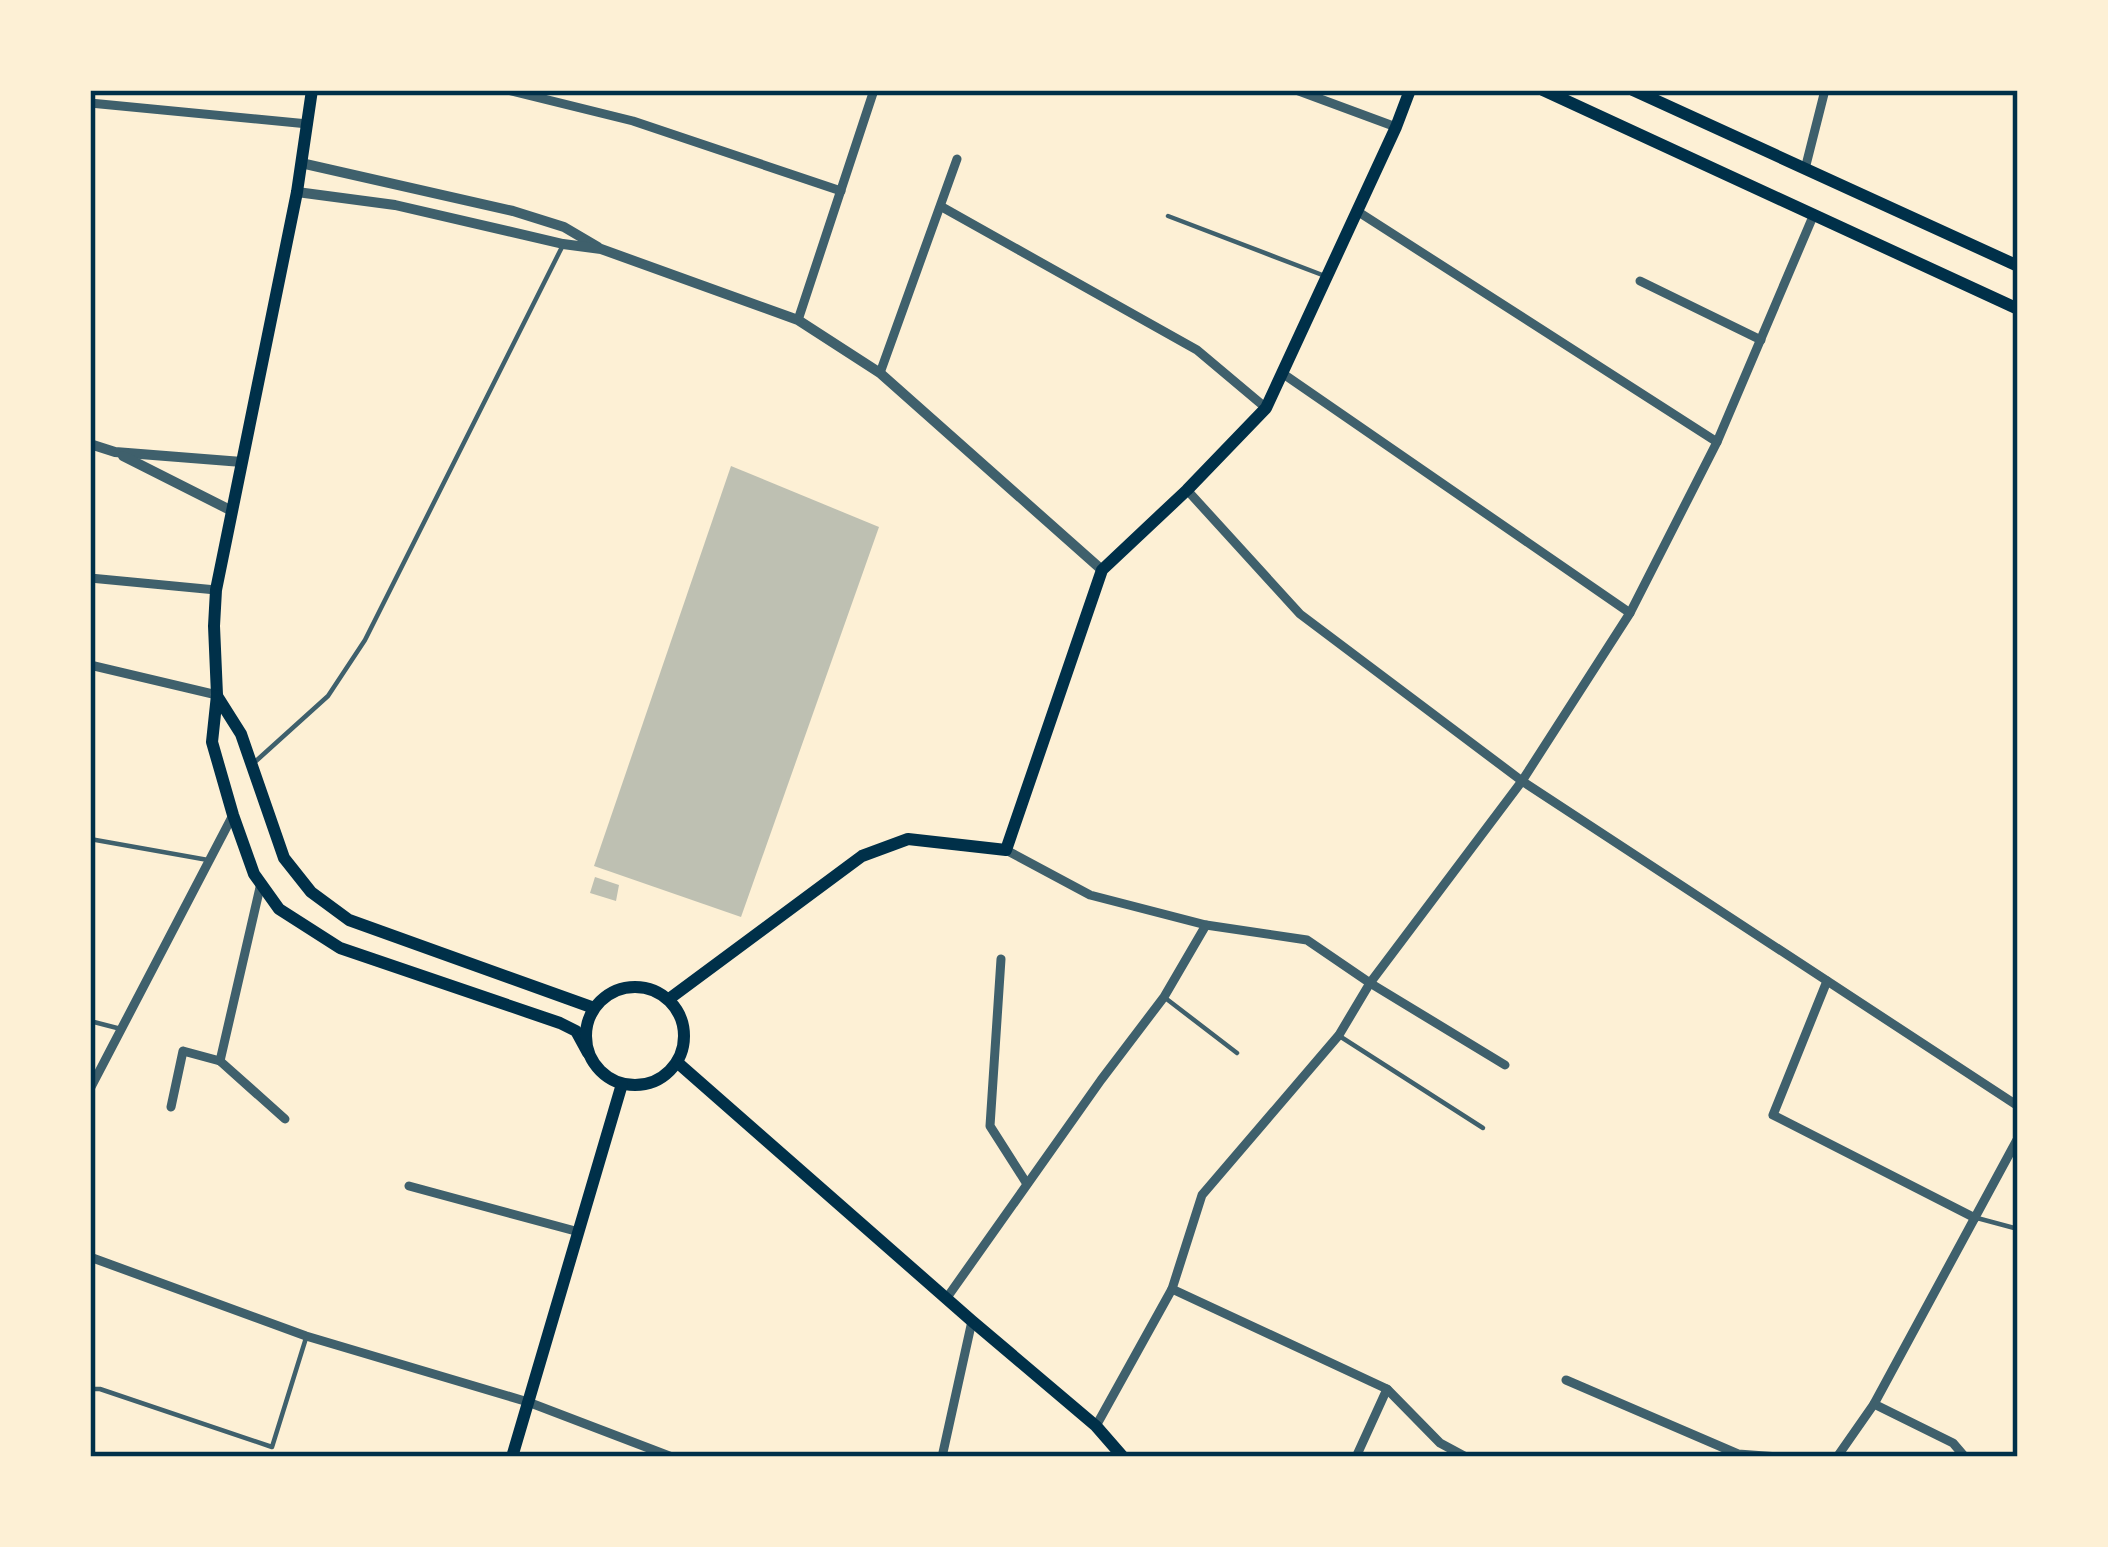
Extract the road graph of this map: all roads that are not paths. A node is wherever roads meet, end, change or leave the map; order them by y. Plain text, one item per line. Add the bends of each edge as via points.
1 (312, 90) edge
2 (508, 90) edge
3 (874, 90) edge
4 (1296, 90) edge
5 (1410, 90) edge
6 (1543, 90) edge
7 (1633, 90) edge
8 (1825, 90) edge
9 (90, 103) edge
10 (308, 124) junction
11 (1396, 127) junction
12 (957, 159) dead end
13 (301, 164) junction
14 (1805, 169) junction
15 (841, 191) junction
16 (297, 192) junction
17 (942, 207) junction
18 (1357, 212) junction
19 (1814, 214) junction
20 (1168, 217) dead end
21 (562, 244) junction
22 (601, 249) junction
23 (2018, 266) edge
24 (1327, 277) junction
25 (1640, 281) dead end
26 (2018, 310) edge
27 (798, 320) junction
28 (1760, 340) junction
29 (880, 373) junction
30 (1282, 373) junction
31 (1266, 408) junction
32 (1718, 442) junction
33 (90, 444) edge
34 (115, 452) junction
35 (242, 462) junction
36 (1187, 490) junction
37 (232, 511) junction
38 (1102, 570) junction
39 (90, 578) edge
40 (216, 590) junction
41 (1630, 614) junction
42 (90, 665) edge
43 (217, 695) junction
44 (251, 765) junction
45 (1522, 781) junction
46 (233, 815) junction
47 (90, 839) edge
48 (1006, 850) junction
49 (209, 860) junction
50 (261, 883) junction
51 (1206, 925) junction
52 (1001, 958) dead end
53 (1827, 981) junction
54 (1370, 983) junction
55 (1164, 998) junction
56 (669, 1000) junction
57 (594, 1008) junction
58 (90, 1021) edge
59 (121, 1029) junction
60 (1339, 1035) junction
61 (588, 1053) junction
62 (1237, 1053) dead end
63 (220, 1061) junction
64 (678, 1063) junction
65 (1504, 1065) dead end
66 (622, 1084) junction
67 (90, 1089) edge
68 (2018, 1106) edge
69 (171, 1107) dead end
70 (285, 1119) dead end
71 (1483, 1128) dead end
72 (2018, 1138) edge
73 (1027, 1184) junction
74 (409, 1186) dead end
75 (1975, 1218) junction
76 (2018, 1228) edge
77 (579, 1232) junction
78 (90, 1257) edge
79 (1172, 1289) junction
80 (946, 1299) junction
81 (972, 1322) junction
82 (306, 1336) junction
83 (1566, 1380) dead end
84 (90, 1389) edge
85 (1387, 1389) junction
86 (528, 1402) junction
87 (1874, 1404) junction
88 (1096, 1426) junction
89 (512, 1457) edge
90 (672, 1457) edge
91 (942, 1457) edge
92 (1123, 1457) edge
93 (1356, 1457) edge
94 (1466, 1457) edge
95 (1779, 1457) edge
96 (1837, 1457) edge
97 (1965, 1457) edge

1 - 10 main road
2 - 15 street
3 - 15 street
4 - 11 street
5 - 11 main road
6 - 19 main road
7 - 14 main road
8 - 14 street
9 - 10 street
10 - 13 main road
11 - 18 main road
12 - 17 street
13 - 16 main road
13 - 22 street via 513,211
14 - 23 main road
15 - 27 street
16 - 21 street via 395,205
16 - 35 main road
17 - 29 street
17 - 31 street via 1197,350
18 - 24 main road
18 - 32 street
19 - 26 main road
19 - 28 street
20 - 24 lane
21 - 22 street
21 - 44 lane via 365,640 328,696
22 - 27 street
24 - 30 main road
25 - 28 street
27 - 29 street
28 - 32 street
29 - 38 street
30 - 31 main road
30 - 41 street
31 - 36 main road
32 - 41 street
33 - 34 street
34 - 35 street
34 - 37 street
35 - 37 main road
36 - 38 main road
36 - 45 street via 1300,614
37 - 40 main road
38 - 48 main road
39 - 40 street
40 - 43 main road
41 - 45 street
42 - 43 street
43 - 44 main road
43 - 46 main road via 212,742
44 - 57 main road via 284,858 311,892 350,920
45 - 53 street
45 - 54 street
46 - 49 street
46 - 50 main road
47 - 49 lane
48 - 51 street via 1090,895
48 - 56 main road via 908,839 862,856
49 - 59 street
50 - 61 main road via 279,909 340,948 560,1023 576,1031
50 - 63 street
51 - 54 street via 1307,940
51 - 55 street
52 - 73 street via 990,1126
53 - 68 street
53 - 75 street via 1773,1115
54 - 60 street
54 - 65 street
55 - 62 lane
55 - 73 street
56 - 57 main road via 638,986
56 - 64 main road via 685,1029
57 - 61 main road
58 - 59 lane
59 - 67 street
60 - 71 lane
60 - 79 street via 1202,1195
61 - 66 main road
63 - 69 street via 183,1051
63 - 70 street
64 - 66 main road via 654,1082
64 - 80 main road
66 - 77 main road
72 - 75 street
73 - 80 street
74 - 77 street
75 - 76 lane
75 - 87 street
77 - 86 main road
78 - 82 street
79 - 85 street
79 - 88 street
80 - 81 main road
81 - 88 main road
81 - 91 street
82 - 84 lane via 272,1448
82 - 86 street
83 - 95 street via 1738,1454
85 - 93 street
85 - 94 street via 1440,1443
86 - 89 main road
86 - 90 street
87 - 96 street
87 - 97 street via 1953,1443
88 - 92 main road

